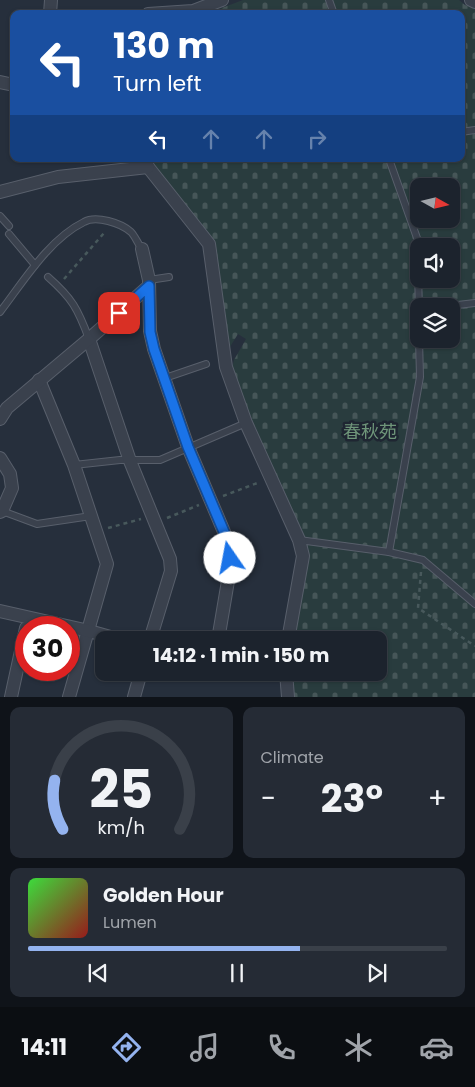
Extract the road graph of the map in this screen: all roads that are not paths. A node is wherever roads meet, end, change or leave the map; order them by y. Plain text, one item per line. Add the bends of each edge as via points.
1 (222, 0) edge
2 (471, 0) edge
3 (475, 2) edge
4 (196, 10) edge
5 (390, 162) edge
6 (143, 163) edge
7 (0, 192) edge
8 (0, 216) edge
9 (9, 226) dead end
10 (9, 234) dead end
11 (142, 249) joint
12 (35, 265) junction
13 (48, 277) dead end
14 (169, 277) dead end
15 (149, 283) junction
16 (419, 298) edge
17 (475, 303) edge
18 (460, 305) edge
19 (0, 312) edge
20 (89, 339) junction
21 (419, 348) edge
22 (206, 364) dead end
23 (165, 378) junction
24 (39, 380) junction
25 (3, 405) edge
26 (0, 419) edge
27 (246, 423) junction
28 (188, 447) junction
29 (0, 458) edge
30 (130, 461) junction
31 (74, 465) junction
32 (1, 511) edge
33 (91, 516) junction
34 (299, 540) junction
35 (389, 552) junction
36 (475, 604) edge
37 (0, 612) edge
38 (15, 619) edge
39 (80, 630) edge
40 (88, 631) junction
41 (153, 631) edge
42 (220, 631) edge
43 (290, 631) edge
44 (95, 633) edge
45 (15, 679) edge
46 (138, 681) edge
47 (287, 681) edge
48 (11, 697) edge
49 (69, 697) edge
50 (134, 697) edge
51 (288, 697) edge

1 - 4 street
2 - 3 street
5 - 16 lane via 417,238
6 - 7 street via 58,177
6 - 27 street via 209,244 225,360
8 - 9 lane
10 - 12 lane
11 - 12 lane via 131,233 118,224 85,220 49,249
11 - 15 street
12 - 19 lane
13 - 20 lane via 72,300
14 - 15 lane
15 - 20 street
15 - 23 street via 150,332
17 - 18 lane
20 - 24 street
20 - 30 street
21 - 35 lane via 420,377
22 - 23 lane
23 - 28 street
24 - 25 street
24 - 31 street
25 - 26 street
27 - 28 lane
27 - 34 street
28 - 30 lane via 160,460
28 - 42 street via 230,546 230,569
29 - 32 street via 10,474 12,488
30 - 31 lane
30 - 41 street via 170,559 171,571
31 - 33 street
32 - 33 lane via 37,524
33 - 40 street via 107,564
34 - 35 lane
34 - 43 street via 303,556
35 - 36 lane via 422,560
37 - 38 street
39 - 40 street
40 - 44 street
40 - 49 street
45 - 48 street
46 - 50 street
47 - 51 street

